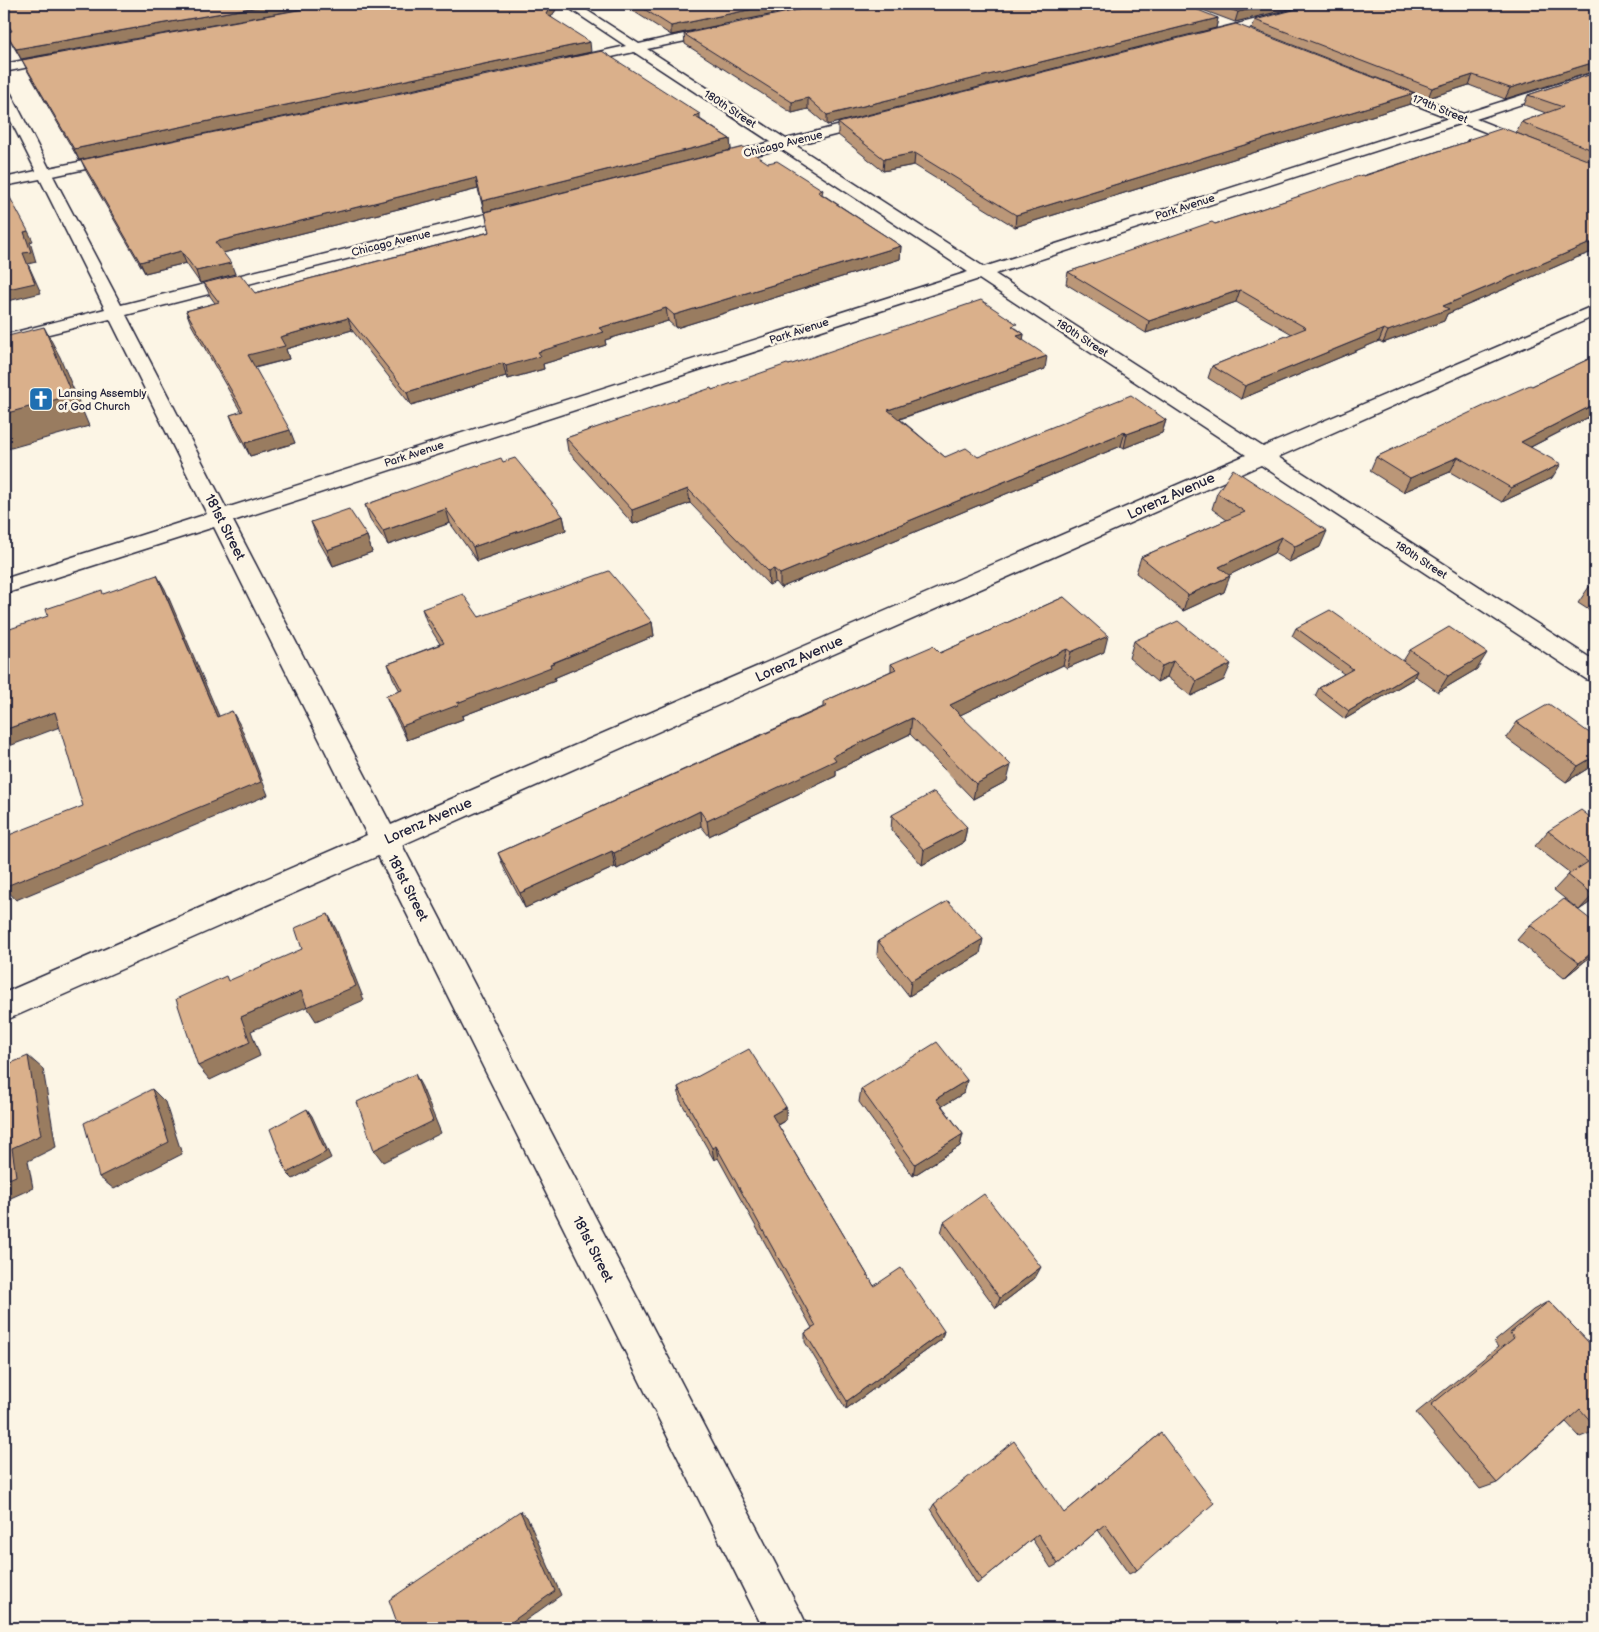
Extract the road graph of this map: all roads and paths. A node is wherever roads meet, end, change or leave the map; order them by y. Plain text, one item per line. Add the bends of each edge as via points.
1 (569, 4) edge
2 (1330, 4) edge
3 (1217, 21) edge
4 (732, 28) edge
5 (1235, 28) junction
6 (1252, 36) edge
7 (1196, 38) edge
8 (637, 48) junction
9 (73, 55) edge
10 (559, 64) edge
11 (4, 68) edge
12 (1595, 76) edge
13 (1368, 81) edge
14 (4, 94) edge
15 (889, 117) edge
16 (1463, 119) junction
17 (784, 144) junction
18 (132, 155) edge
19 (696, 166) edge
20 (1595, 171) edge
21 (44, 173) junction
22 (4, 182) edge
23 (532, 207) edge
24 (981, 272) junction
25 (1595, 310) edge
26 (115, 312) junction
27 (4, 340) edge
28 (1262, 456) junction
29 (220, 517) junction
30 (4, 587) edge
31 (1595, 673) edge
32 (384, 840) junction
33 (4, 1007) edge
34 (786, 1628) edge

1 - 8 street, 180th Street
2 - 5 street
3 - 5 street
4 - 8 street
5 - 6 street
5 - 7 street
8 - 10 street
8 - 17 street, 180th Street
9 - 11 street
12 - 16 street, Park Avenue
13 - 16 street, 179th Street
14 - 21 street, 181st Street
15 - 17 street, Chicago Avenue
16 - 20 street, 179th Street
16 - 24 street, Park Avenue
17 - 19 street, Chicago Avenue
17 - 24 street, 180th Street
18 - 21 street
21 - 22 street
21 - 26 street, 181st Street
23 - 26 street, Chicago Avenue
24 - 28 street, 180th Street
24 - 29 street, Park Avenue
25 - 28 street, Lorenz Avenue
26 - 27 street, Chicago Avenue
26 - 29 street, 181st Street
28 - 31 street, 180th Street
28 - 32 street, Lorenz Avenue
29 - 30 street, Park Avenue
29 - 32 street, 181st Street
32 - 33 street, Lorenz Avenue
32 - 34 street, 181st Street

